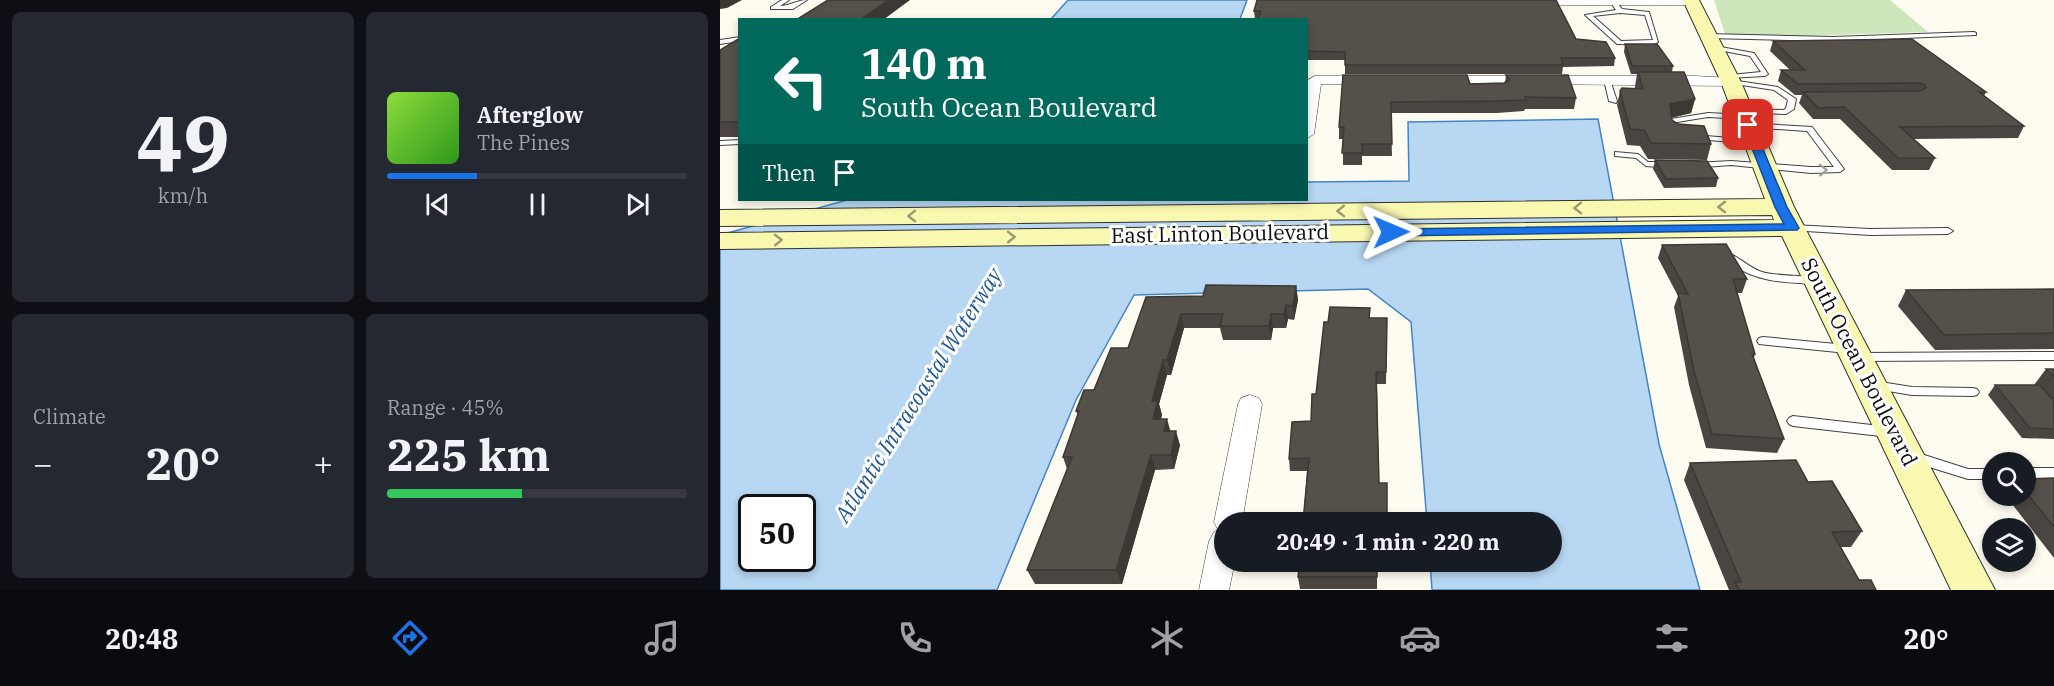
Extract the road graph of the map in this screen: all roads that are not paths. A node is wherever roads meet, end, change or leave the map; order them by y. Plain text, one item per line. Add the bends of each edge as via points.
1 (786, 0) edge
2 (804, 0) edge
3 (1612, 1) edge
4 (1691, 1) edge
5 (1521, 2) edge
6 (1620, 11) junction
7 (1974, 34) dead end
8 (738, 39) edge
9 (720, 42) edge
10 (1712, 42) junction
11 (1730, 79) junction
12 (1384, 80) edge
13 (1431, 80) edge
14 (1607, 80) junction
15 (1792, 99) junction
16 (1803, 99) edge
17 (1613, 101) dead end
18 (1671, 121) edge
19 (1308, 123) edge
20 (1748, 123) junction
21 (1685, 136) edge
22 (738, 142) edge
23 (720, 143) edge
24 (1618, 154) dead end
25 (1675, 165) edge
26 (1685, 166) edge
27 (1765, 167) junction
28 (1787, 217) junction
29 (720, 218) edge
30 (1642, 218) junction
31 (1948, 231) dead end
32 (720, 241) edge
33 (1714, 252) edge
34 (1819, 281) junction
35 (1763, 341) dead end
36 (2054, 356) edge
37 (1861, 364) junction
38 (1973, 392) dead end
39 (1250, 404) dead end
40 (1793, 421) dead end
41 (1901, 444) junction
42 (2036, 473) edge
43 (2054, 473) edge
44 (1982, 474) edge
45 (1230, 512) edge
46 (1218, 572) edge
47 (1214, 590) edge
48 (1973, 590) edge

1 - 2 lane via 773,8 791,8
3 - 4 street
3 - 5 street
3 - 6 lane
4 - 10 main road, South Ocean Boulevard
6 - 6 lane via 1647,13 1656,41 1619,44 1588,15
7 - 10 lane
8 - 9 lane
10 - 11 main road, South Ocean Boulevard
10 - 11 lane via 1752,54 1765,74
11 - 14 street
11 - 15 lane via 1776,88
11 - 20 main road, South Ocean Boulevard
12 - 19 street via 1315,80
13 - 14 street via 1471,85
14 - 17 lane
15 - 16 lane
15 - 20 lane via 1786,112
18 - 20 lane via 1708,115
20 - 21 lane
20 - 27 main road, South Ocean Boulevard
27 -> 20 lane via 1840,169 1809,129
22 - 23 lane
24 - 25 lane via 1638,156 1646,164
26 - 27 lane via 1731,163
27 - 28 main road, South Ocean Boulevard
28 - 30 main road, East Linton Boulevard
28 - 31 lane via 1870,232
28 - 34 main road, South Ocean Boulevard
30 -> 29 main road, East Linton Boulevard
32 -> 30 main road, East Linton Boulevard
33 - 34 lane via 1726,252 1741,267 1768,277
34 - 37 main road, South Ocean Boulevard
35 - 37 lane
36 - 37 lane
37 - 38 lane via 1912,391
37 - 41 main road, South Ocean Boulevard
39 - 45 street
40 - 41 lane
41 - 44 lane via 1968,474
41 - 48 main road, South Ocean Boulevard
42 - 43 lane
46 - 47 street

